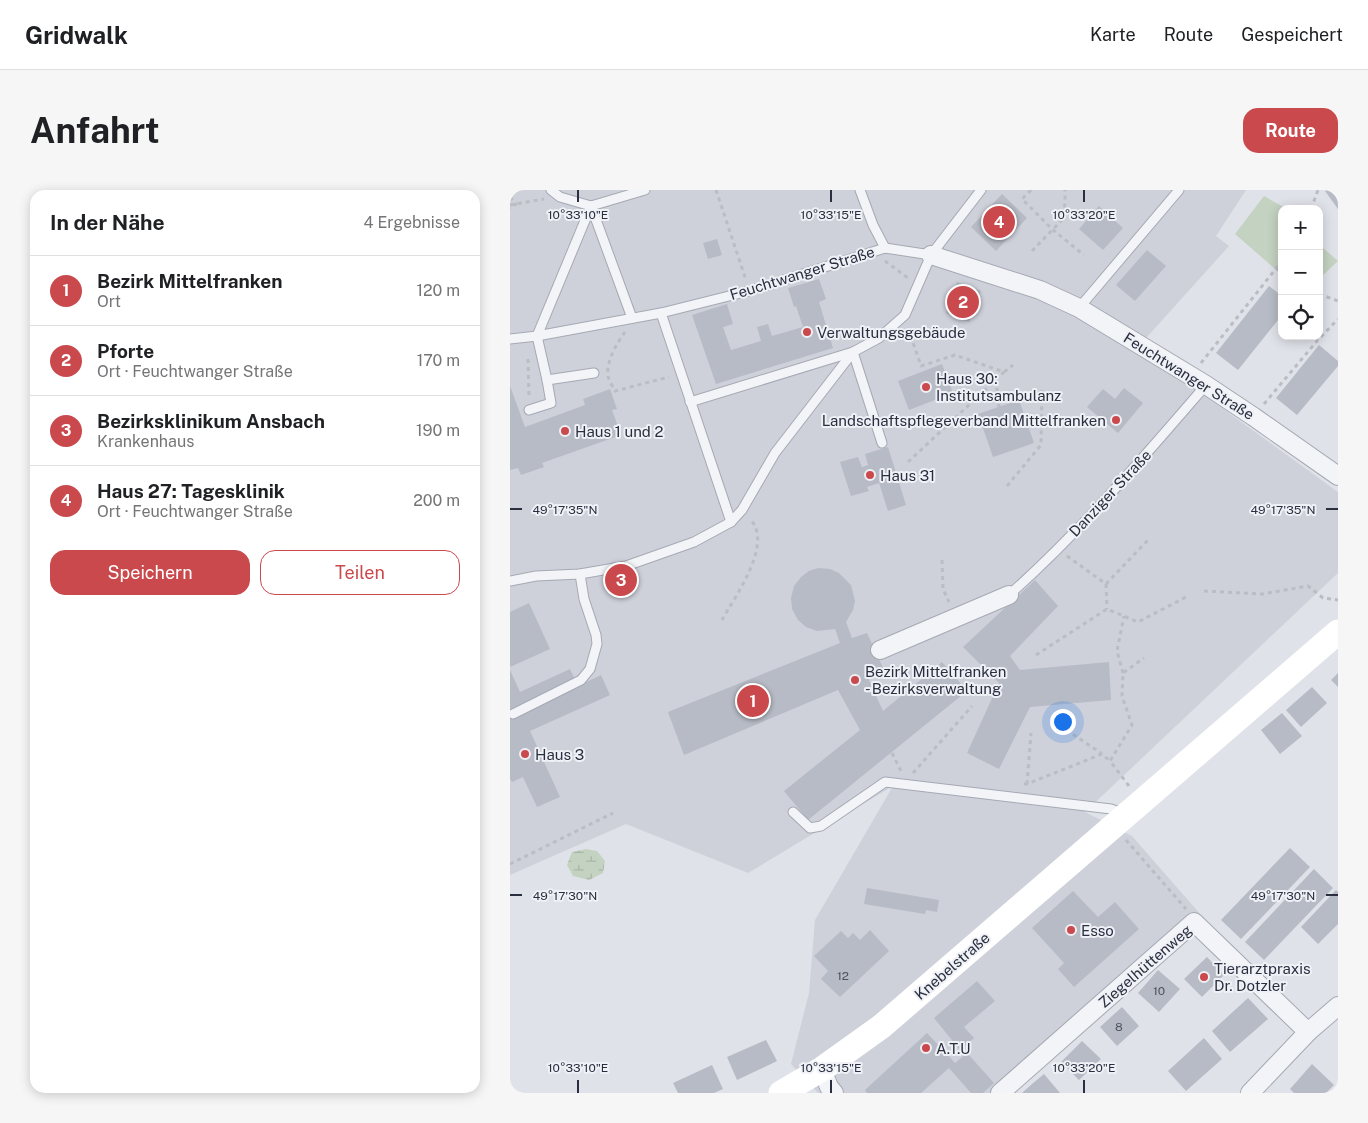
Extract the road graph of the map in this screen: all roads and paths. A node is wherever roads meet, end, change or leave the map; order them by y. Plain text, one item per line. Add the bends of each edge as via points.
1 (551, 190) edge
2 (645, 190) edge
3 (716, 190) edge
4 (860, 190) edge
5 (981, 190) edge
6 (1031, 190) edge
7 (1065, 190) edge
8 (1179, 190) edge
9 (1318, 190) edge
10 (510, 197) edge
11 (560, 197) junction
12 (516, 204) junction
13 (1312, 205) edge
14 (510, 206) edge
15 (591, 206) junction
16 (1053, 230) junction
17 (885, 248) junction
18 (1032, 251) dead end
19 (872, 252) junction
20 (931, 255) junction
21 (1084, 255) dead end
22 (1278, 265) edge
23 (1276, 268) joint
24 (918, 285) junction
25 (749, 290) junction
26 (1322, 295) edge
27 (1338, 301) edge
28 (1079, 308) junction
29 (661, 313) junction
30 (904, 315) junction
31 (629, 318) junction
32 (1338, 319) edge
33 (537, 336) junction
34 (510, 339) edge
35 (853, 352) junction
36 (528, 357) dead end
37 (1013, 365) dead end
38 (1004, 372) junction
39 (594, 373) dead end
40 (681, 373) junction
41 (547, 380) junction
42 (996, 380) junction
43 (1199, 381) junction
44 (1042, 389) dead end
45 (690, 402) junction
46 (1000, 407) dead end
47 (529, 410) joint
48 (1254, 416) junction
49 (882, 443) dead end
50 (908, 462) dead end
51 (1338, 476) edge
52 (1008, 486) dead end
53 (742, 510) junction
54 (731, 522) junction
55 (1148, 540) dead end
56 (1058, 550) junction
57 (942, 560) dead end
58 (580, 574) junction
59 (510, 581) edge
60 (1106, 584) junction
61 (1204, 591) dead end
62 (1009, 595) joint
63 (1188, 596) dead end
64 (1338, 600) edge
65 (1107, 609) junction
66 (1124, 616) junction
67 (957, 617) junction
68 (722, 620) dead end
69 (1338, 632) edge
70 (880, 650) dead end
71 (1036, 654) dead end
72 (1144, 658) dead end
73 (1123, 673) junction
74 (972, 706) dead end
75 (513, 714) dead end
76 (1053, 721) dead end
77 (1032, 733) dead end
78 (892, 753) dead end
79 (1102, 754) junction
80 (1110, 761) junction
81 (1018, 784) dead end
82 (1027, 784) junction
83 (613, 812) dead end
84 (793, 812) dead end
85 (1128, 814) junction
86 (510, 864) edge
87 (1194, 922) junction
88 (1338, 1006) edge
89 (1308, 1032) junction
90 (822, 1070) junction
91 (781, 1093) edge
92 (834, 1093) edge
93 (1000, 1093) edge
94 (1250, 1093) edge

1 - 11 lane
2 - 15 lane
3 - 25 path
4 - 17 lane
5 - 20 lane
6 - 16 path via 1022,199
7 - 16 path via 1062,220
8 - 28 lane
9 - 13 path
10 - 12 path
11 - 12 path
11 - 15 lane
12 - 14 path
15 - 31 lane
15 - 33 lane
16 - 18 path
16 - 21 path
17 - 19 lane, Feuchtwanger Straße
17 - 20 lane, Feuchtwanger Straße
19 - 24 path
19 - 25 lane, Feuchtwanger Straße
20 - 24 lane
20 - 28 street, Feuchtwanger Straße via 1040,290
22 - 23 path
23 - 43 path
24 - 30 lane
25 - 29 lane, Feuchtwanger Straße
26 - 27 path
28 - 43 street, Feuchtwanger Straße
29 - 31 lane, Feuchtwanger Straße
29 - 40 lane
30 - 35 lane via 879,338
30 - 38 path via 920,366 954,355
31 - 33 lane, Feuchtwanger Straße
31 - 40 path via 627,329 609,363 608,376 615,391
32 - 48 path
33 - 34 lane, Feuchtwanger Straße
33 - 41 lane
35 - 45 lane
35 - 49 lane
35 - 53 lane via 775,453
36 - 47 path
37 - 38 path
38 - 42 path
39 - 41 lane
40 - 45 lane
41 - 47 lane via 551,403
42 - 46 path
42 - 50 path
43 - 48 street, Feuchtwanger Straße
43 - 56 lane, Danziger Straße via 1110,496
44 - 52 path via 1041,446
45 - 54 lane
48 - 51 street, Feuchtwanger Straße
53 - 54 lane
53 - 68 path via 754,522 758,533 756,558
54 - 58 lane via 694,542 626,566
55 - 60 path
56 - 60 path
56 - 62 lane, Danziger Straße
57 - 67 path via 942,589
58 - 59 lane
58 - 75 lane via 597,644 590,669 581,680
60 - 65 path
61 - 64 path via 1262,594 1308,586 1323,598
62 - 67 street
63 - 66 path via 1138,622
65 - 66 path
65 - 71 path
66 - 73 path via 1117,651
67 - 70 street
69 - 85 main road
72 - 73 path
73 - 80 path via 1122,696 1132,726
74 - 78 path via 906,780
76 - 79 path
77 - 82 path
79 - 80 path
79 - 82 path
80 - 85 path
81 - 82 path
83 - 86 path
84 - 85 lane via 810,828 821,826 885,782 1111,809
85 - 87 path
85 - 90 main road, Knebelstraße via 882,1026
87 - 89 street, Ziegelhüttenweg
87 - 93 street, Ziegelhüttenweg
88 - 89 street
89 - 94 street
90 - 91 main road, Knebelstraße
90 - 92 street

